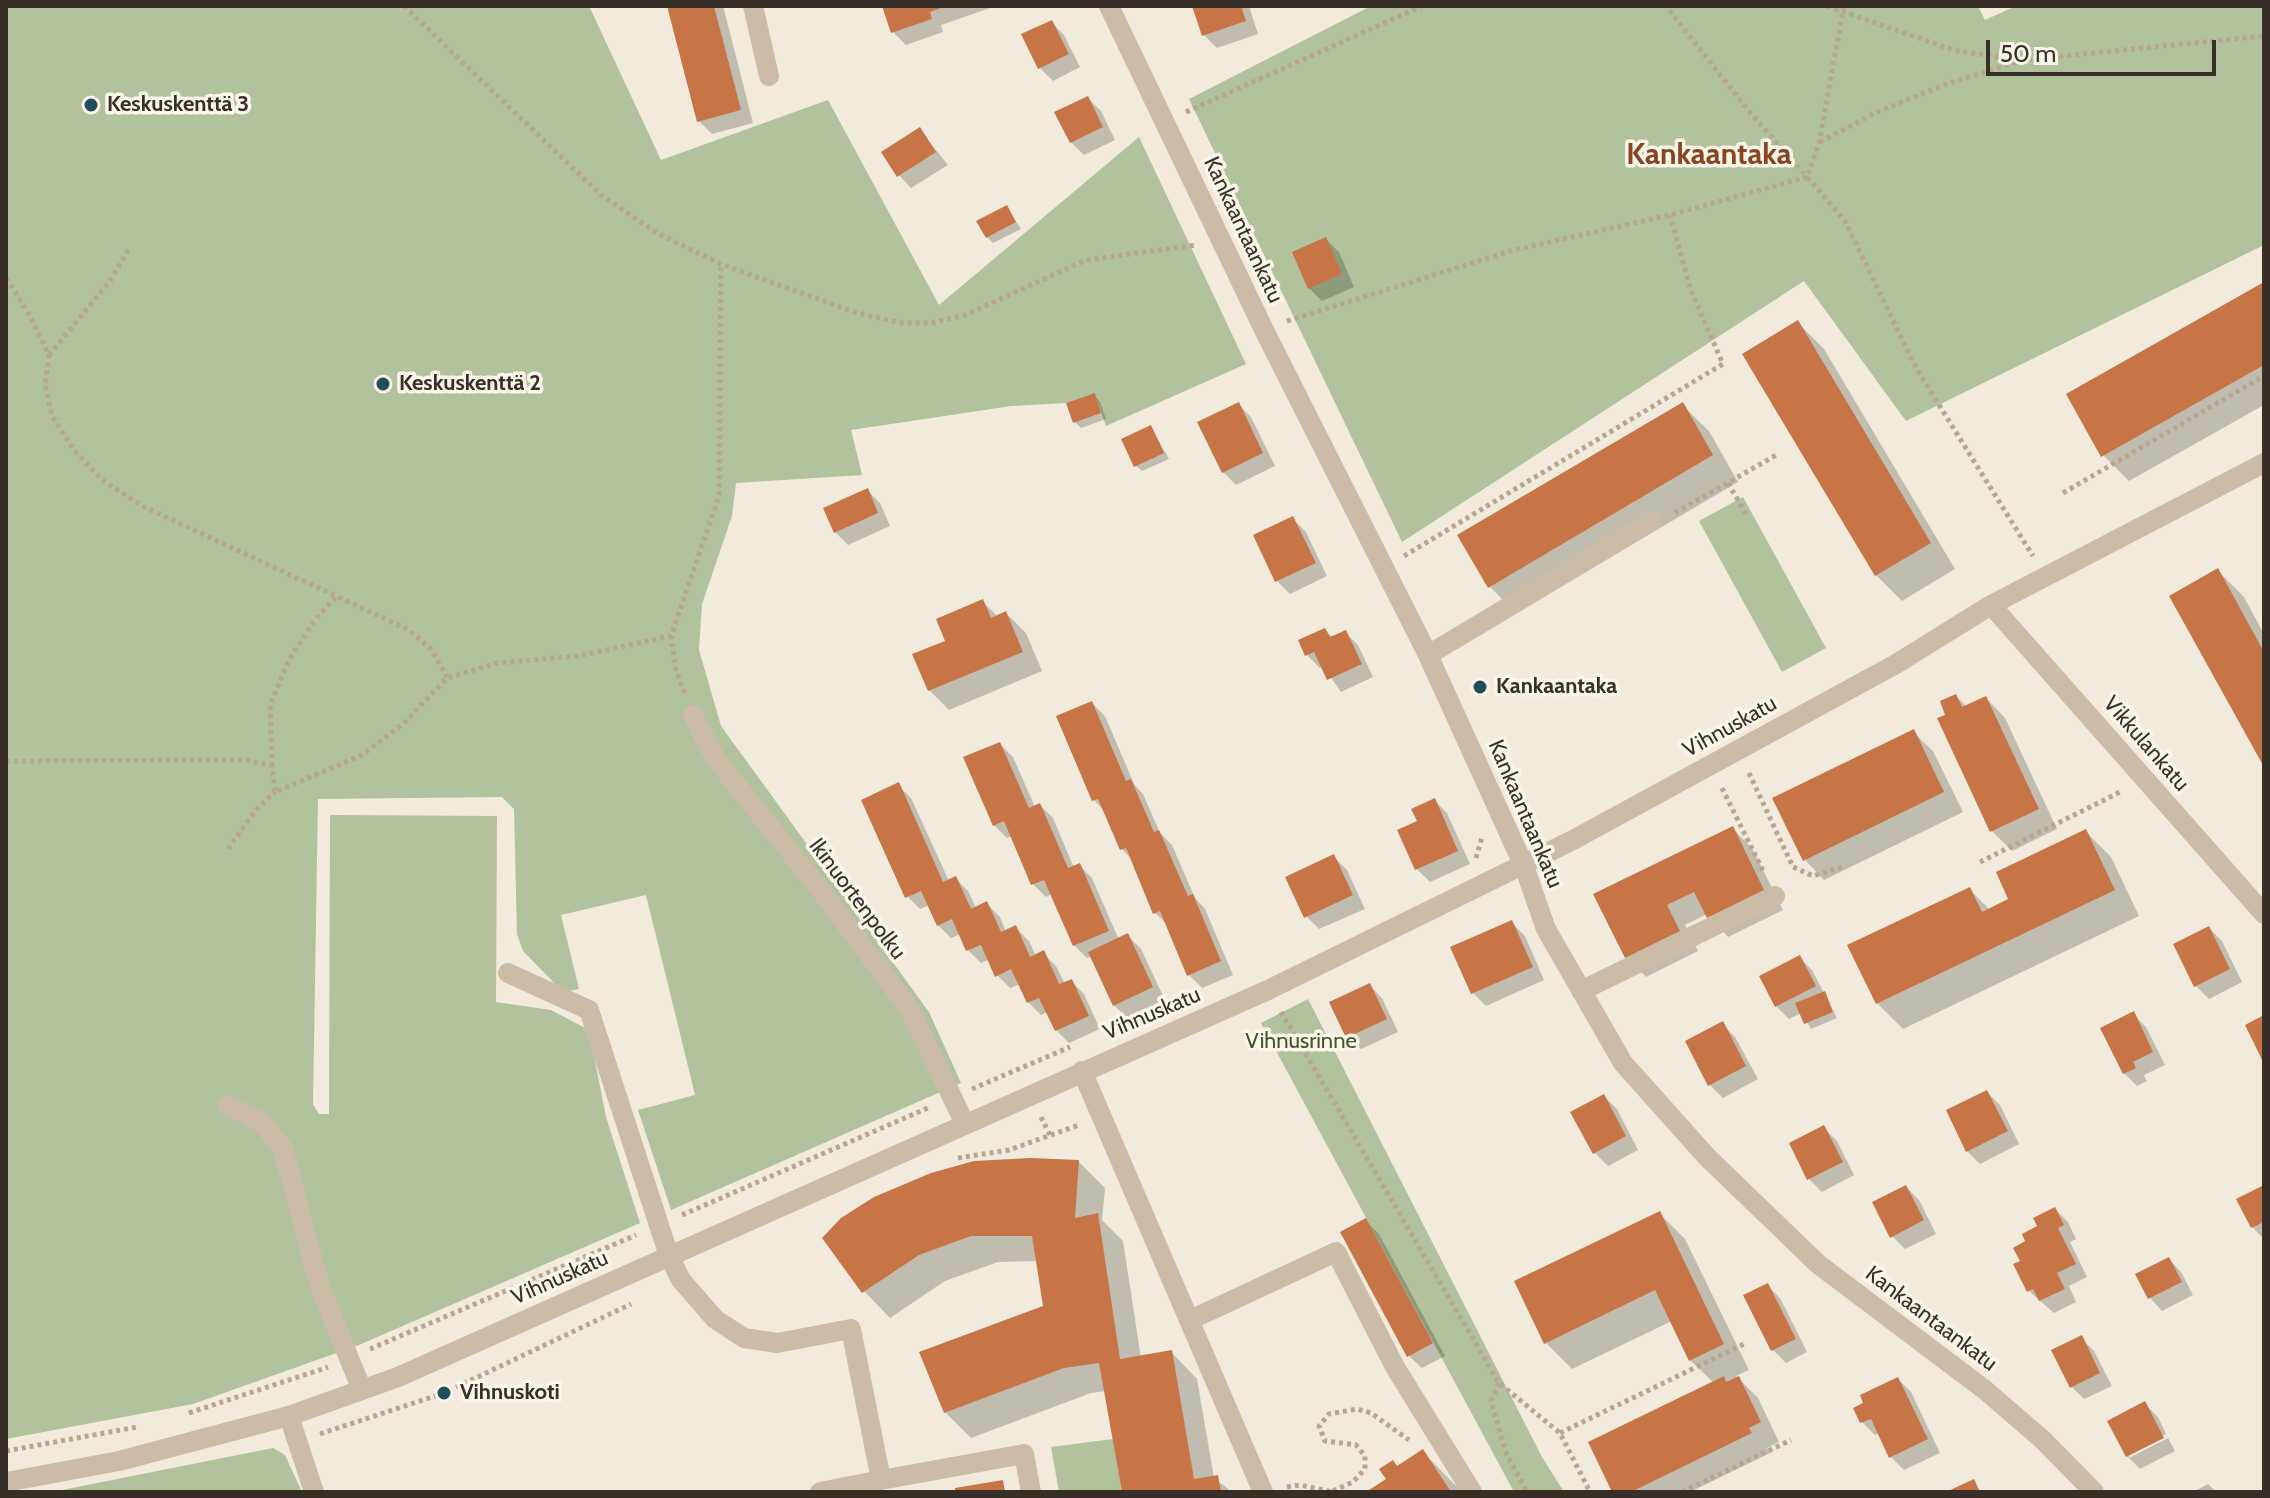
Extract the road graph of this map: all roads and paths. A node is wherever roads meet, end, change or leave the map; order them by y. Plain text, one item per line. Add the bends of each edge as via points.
1 (404, 6) edge
2 (753, 6) edge
3 (1109, 6) edge
4 (1422, 6) edge
5 (1666, 6) edge
6 (1827, 6) edge
7 (1842, 9) edge
8 (2264, 36) edge
9 (2023, 60) junction
10 (769, 76) dead end
11 (1165, 121) junction
12 (1819, 143) junction
13 (1807, 177) junction
14 (1670, 215) junction
15 (1197, 245) dead end
16 (130, 247) dead end
17 (721, 264) junction
18 (6, 278) edge
19 (1264, 330) junction
20 (49, 355) junction
21 (2264, 376) edge
22 (1778, 454) dead end
23 (2264, 463) edge
24 (1728, 483) junction
25 (2063, 493) dead end
26 (1746, 514) dead end
27 (1652, 521) joint
28 (1400, 558) dead end
29 (2052, 572) junction
30 (337, 595) junction
31 (1991, 605) junction
32 (671, 636) junction
33 (1428, 655) junction
34 (447, 678) junction
35 (693, 715) joint
36 (6, 761) edge
37 (272, 766) junction
38 (1749, 773) dead end
39 (2141, 774) junction
40 (1722, 788) dead end
41 (275, 792) junction
42 (1480, 830) dead end
43 (228, 849) dead end
44 (1473, 862) dead end
45 (1980, 862) dead end
46 (1524, 866) junction
47 (1846, 866) dead end
48 (1775, 896) joint
49 (2264, 914) edge
50 (508, 973) dead end
51 (1268, 990) junction
52 (1581, 991) junction
53 (1079, 1043) dead end
54 (1082, 1071) junction
55 (953, 1098) junction
56 (228, 1106) dead end
57 (965, 1124) junction
58 (658, 1225) junction
59 (669, 1256) junction
60 (1190, 1320) junction
61 (1746, 1343) dead end
62 (347, 1359) junction
63 (1499, 1383) junction
64 (362, 1390) junction
65 (188, 1414) dead end
66 (289, 1416) junction
67 (144, 1426) dead end
68 (1435, 1433) junction
69 (1560, 1433) junction
70 (1791, 1440) dead end
71 (6, 1451) edge
72 (881, 1480) junction
73 (6, 1482) edge
74 (314, 1492) edge
75 (820, 1492) edge
76 (1031, 1492) edge
77 (1262, 1492) edge
78 (1333, 1492) edge
79 (1472, 1492) edge
80 (1527, 1492) edge
81 (1590, 1492) edge
82 (1682, 1492) edge
83 (2094, 1492) edge

1 - 17 path via 601,195 657,233
2 - 10 street
3 - 11 street, Kankaantaankatu
4 - 11 path
5 - 13 path
6 - 7 path
7 - 9 path via 1953,50
7 - 12 path
8 - 9 path
9 - 12 path via 1877,112
11 - 19 street, Kankaantaankatu
12 - 13 path
13 - 14 path
13 - 29 path via 1845,221 1916,368 2031,555
14 - 19 path via 1514,250
14 - 28 path via 1691,291 1723,364
15 - 17 path via 1086,260 965,315 931,323 857,313
16 - 20 path via 110,281
17 - 32 path via 719,496
18 - 20 path
19 - 33 street, Kankaantaankatu
20 - 30 path via 45,385 52,416 101,479 142,506
21 - 25 path
22 - 24 path
23 - 29 street, Vihnuskatu
24 - 26 path
24 - 27 path
27 - 33 street
29 - 31 street, Vihnuskatu
30 - 34 path via 409,630 431,649
30 - 37 path via 289,660 270,705
31 - 39 street, Vikkulankatu
31 - 46 street, Vihnuskatu via 1896,664
32 - 34 path via 578,656 498,663
32 - 35 path via 676,671
33 - 46 street, Kankaantaankatu
34 - 41 path via 404,723 362,755
35 - 55 street, Ikinuortenpolku via 715,758 911,1011
36 - 37 path via 245,760
37 - 41 path
38 - 47 path via 1793,867 1813,876
39 - 45 path via 2116,797
39 - 49 street, Vikkulankatu
40 - 48 path
41 - 43 path
42 - 44 path via 1483,840
46 - 51 street, Vihnuskatu
46 - 52 street, Kankaantaankatu via 1546,929
48 - 52 street
50 - 58 street via 589,1010
51 - 54 street, Vihnuskatu
51 - 63 path
52 - 83 street, Kankaantaankatu via 1623,1063 1717,1167 1818,1264 1985,1390
53 - 55 path
54 - 57 street, Vihnuskatu
54 - 60 street
55 - 57 street, Ikinuortenpolku
55 - 58 path
56 - 62 street via 262,1122 283,1149 320,1287
57 - 59 street, Vihnuskatu
58 - 59 street
58 - 62 path
59 - 64 street, Vihnuskatu
59 - 72 street via 681,1280 715,1319 744,1338 777,1343 851,1329
60 - 68 street via 1336,1252
60 - 77 street
61 - 69 path
62 - 64 street
62 - 65 path
63 - 69 path
63 - 80 path via 1491,1401 1506,1453
64 - 66 street, Vihnuskatu
66 - 73 street, Vihnuskatu via 119,1461
66 - 74 street
67 - 71 path
68 - 78 path via 1413,1442 1371,1413 1329,1414 1319,1426 1325,1441 1356,1445 1365,1456 1365,1469
68 - 79 street
69 - 81 path
70 - 82 path
72 - 75 street
72 - 76 street via 1024,1454
77 - 78 path via 1300,1485

